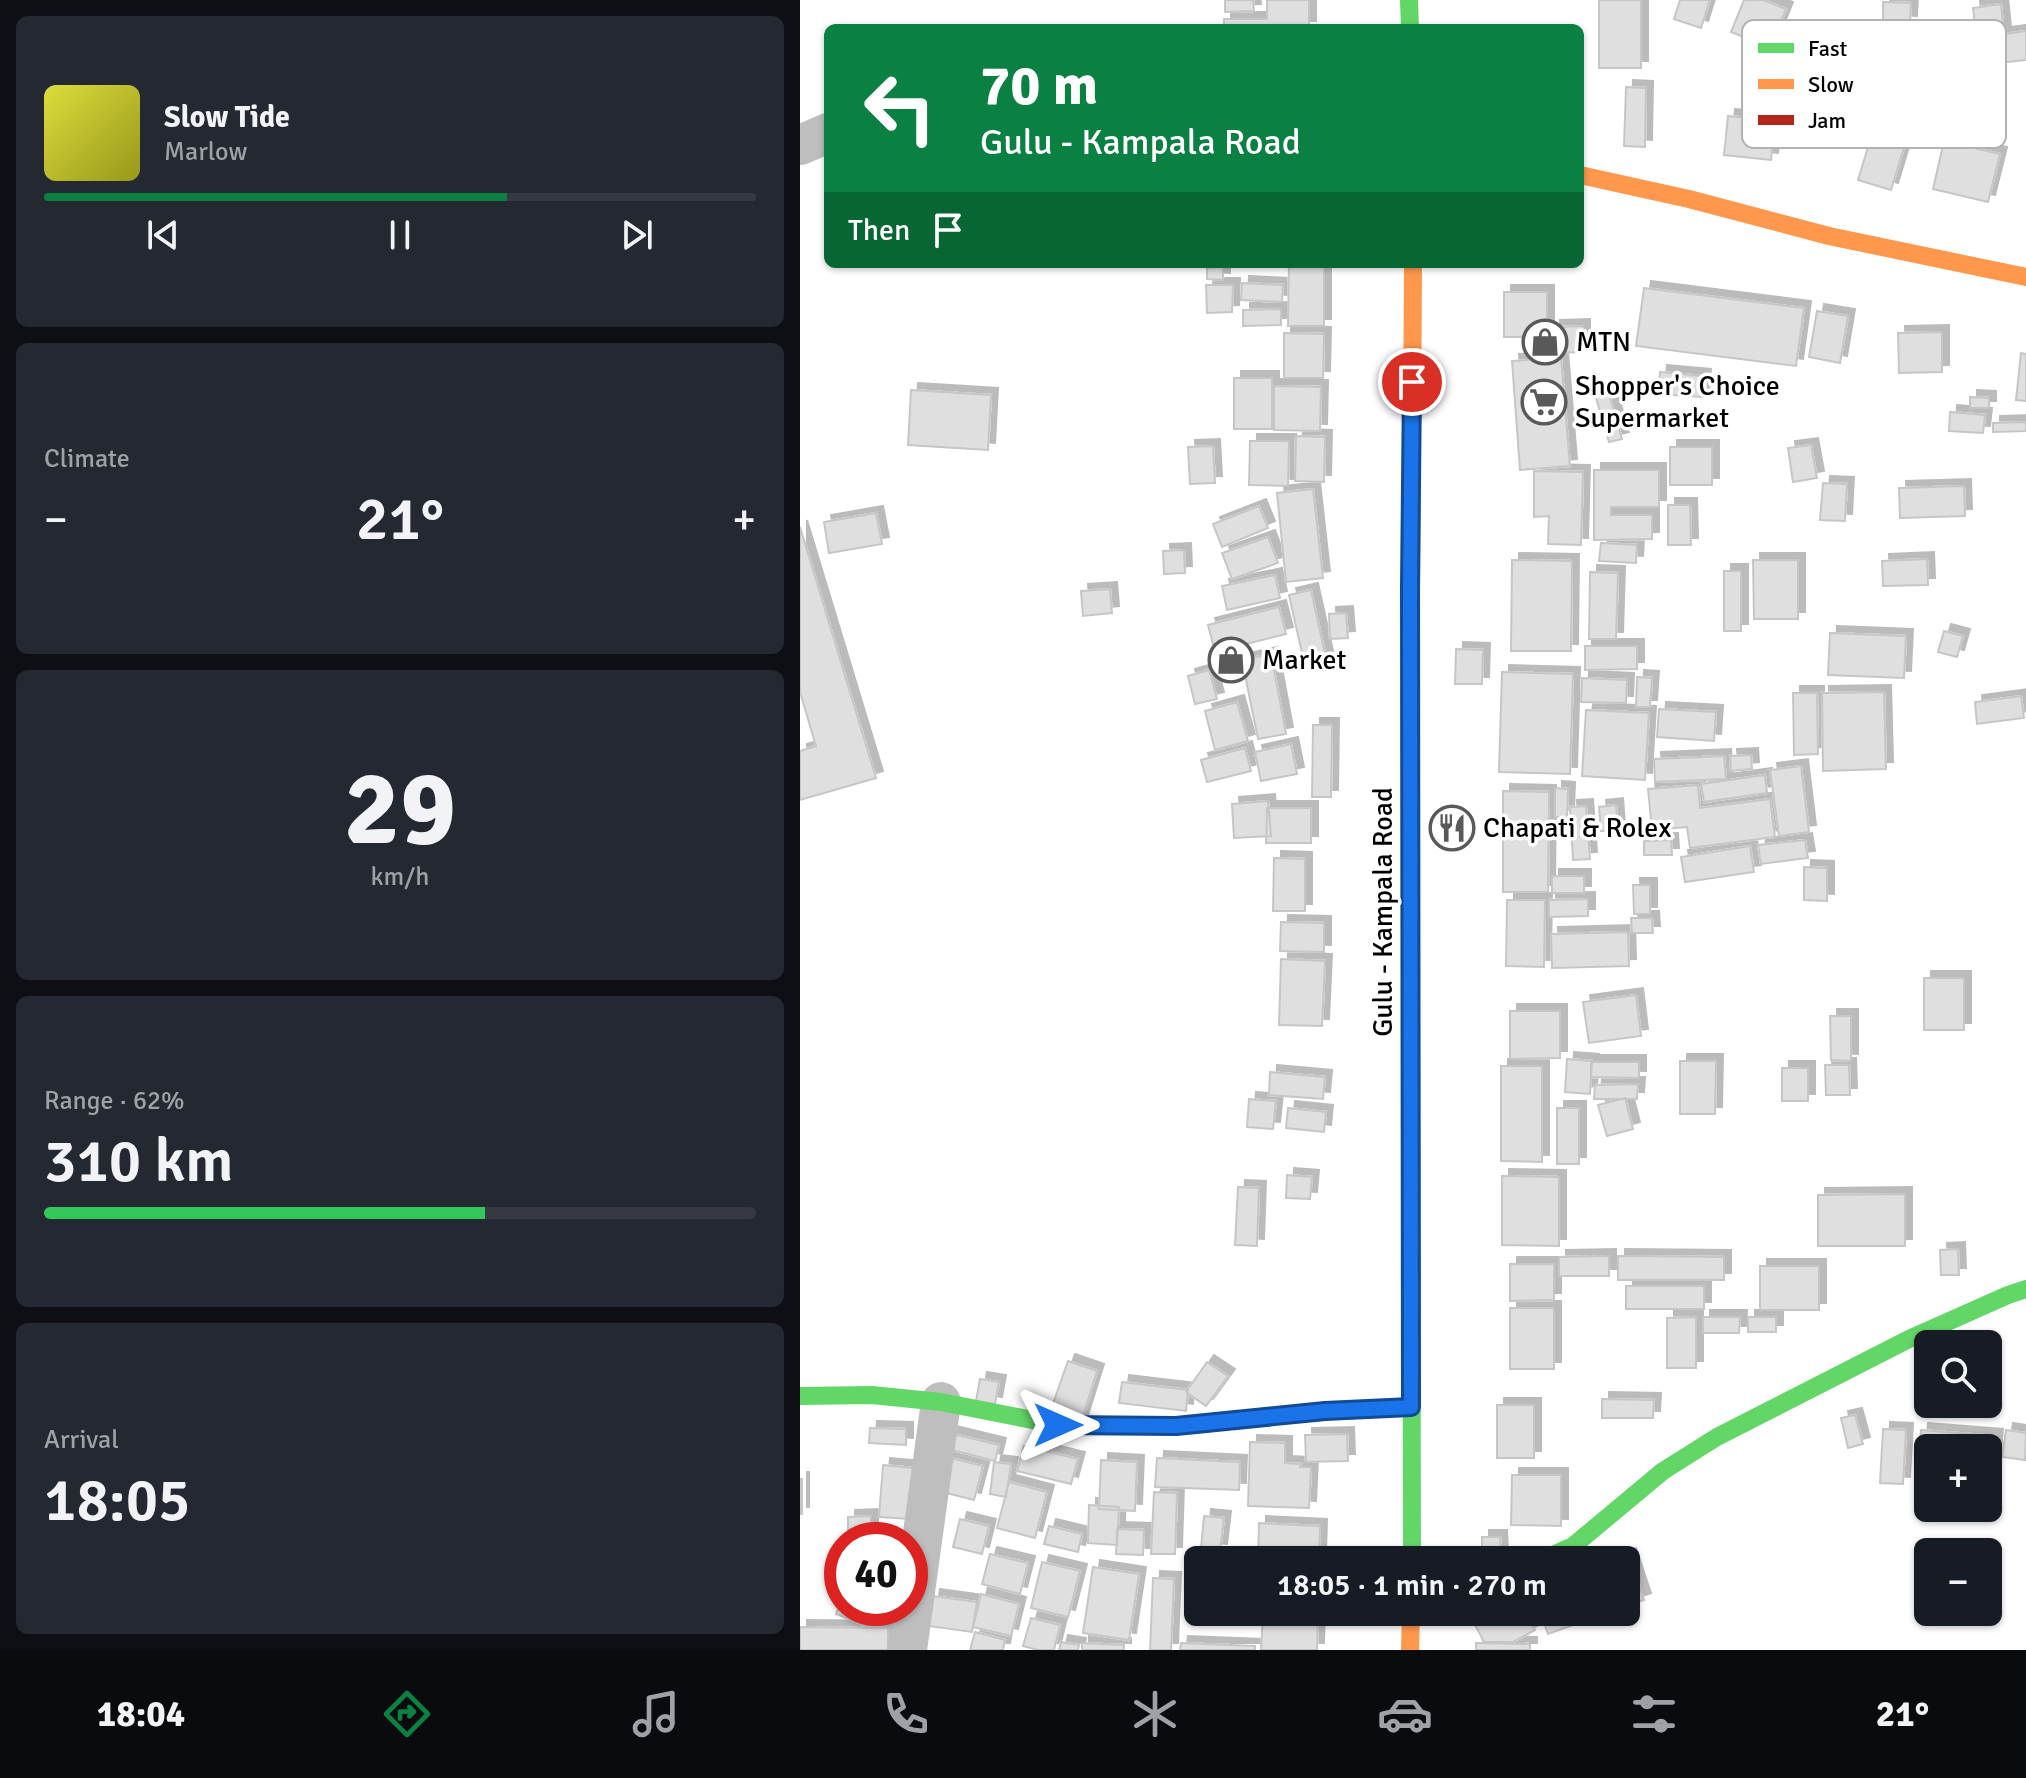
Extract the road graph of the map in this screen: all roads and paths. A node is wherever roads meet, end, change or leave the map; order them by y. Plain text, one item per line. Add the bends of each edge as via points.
1 (1409, 0) edge
2 (1410, 24) edge
3 (824, 135) edge
4 (800, 145) edge
5 (1584, 176) edge
6 (1413, 268) edge
7 (2026, 277) edge
8 (2026, 1289) edge
9 (800, 1396) edge
10 (941, 1402) junction
11 (1411, 1407) junction
12 (1412, 1546) edge
13 (1573, 1546) edge
14 (1411, 1626) edge
15 (907, 1650) edge
16 (1410, 1650) edge

1 - 2 street
3 - 4 street
5 - 7 street
6 - 11 street, Gulu - Kampala Road
8 - 13 street via 1909,1339 1717,1437 1663,1471
9 - 10 street via 872,1395
10 - 11 street via 1058,1425 1176,1426
10 - 15 street
11 - 12 street, Gulu - Kampala Road
14 - 16 street

